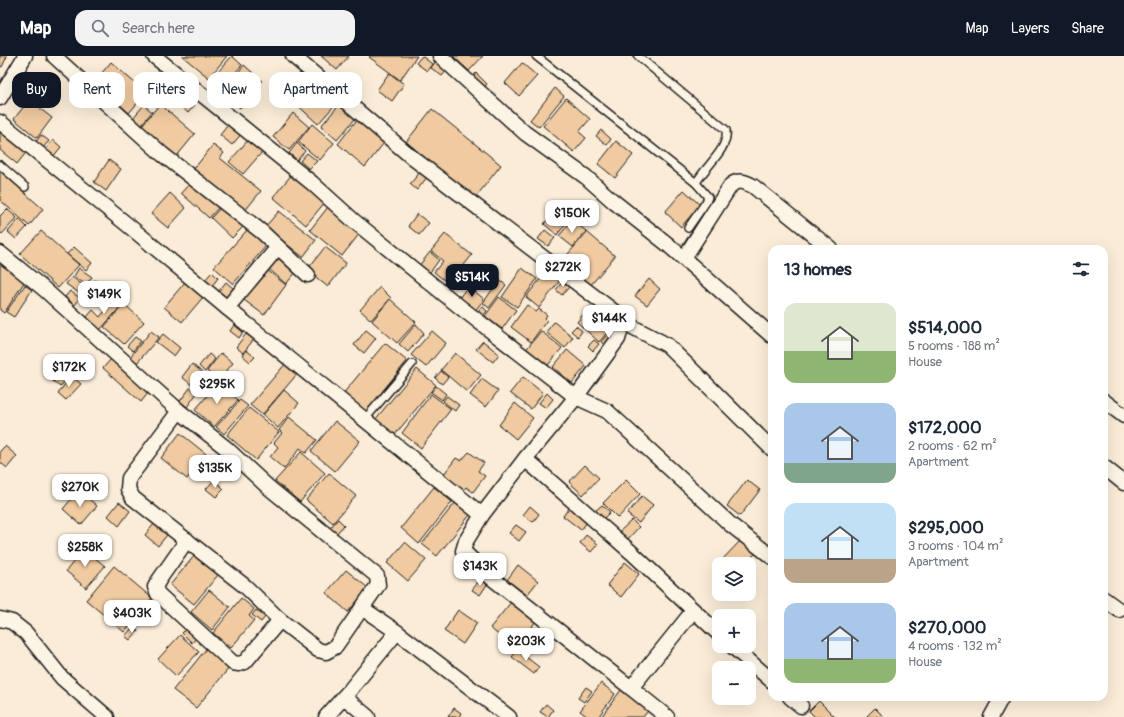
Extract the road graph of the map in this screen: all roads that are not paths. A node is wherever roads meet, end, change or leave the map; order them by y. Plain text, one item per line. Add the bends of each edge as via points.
1 (25, 56) edge
2 (54, 56) edge
3 (154, 56) edge
4 (293, 56) edge
5 (440, 56) edge
6 (536, 56) edge
7 (638, 56) edge
8 (0, 98) edge
9 (0, 122) edge
10 (0, 165) edge
11 (696, 183) junction
12 (25, 187) dead end
13 (688, 228) dead end
14 (826, 245) edge
15 (278, 247) junction
16 (0, 253) edge
17 (684, 258) junction
18 (308, 275) dead end
19 (227, 308) junction
20 (624, 322) junction
21 (768, 332) edge
22 (412, 364) dead end
23 (576, 397) junction
24 (1108, 404) edge
25 (179, 411) junction
26 (1124, 416) edge
27 (365, 419) junction
28 (768, 445) edge
29 (525, 459) junction
30 (1108, 470) edge
31 (1124, 483) edge
32 (482, 515) junction
33 (187, 540) junction
34 (768, 554) edge
35 (1108, 602) edge
36 (362, 608) junction
37 (1119, 610) dead end
38 (693, 611) junction
39 (0, 619) edge
40 (280, 620) junction
41 (712, 628) edge
42 (397, 632) junction
43 (740, 653) edge
44 (768, 678) edge
45 (631, 688) junction
46 (344, 697) junction
47 (795, 701) edge
48 (1000, 701) edge
49 (801, 706) dead end
50 (107, 717) edge
51 (326, 717) edge
52 (368, 717) edge
53 (509, 717) edge
54 (667, 717) edge
55 (991, 717) edge

1 - 8 street
2 - 15 street via 162,154
3 - 23 street via 312,183 460,308
4 - 20 street via 414,159 616,313
5 - 17 street via 524,133 586,177
6 - 11 lane
7 - 11 lane via 726,130 724,146
9 - 19 street
10 - 12 lane
11 - 13 lane via 708,196
14 - 17 street via 753,186 738,181 731,185
15 - 18 street
15 - 19 street
16 - 25 street via 44,289
17 - 21 street
19 - 27 street
20 - 23 street via 618,340
20 - 28 street via 667,345
22 - 27 lane
23 - 29 street
23 - 34 street via 607,411 731,525
24 - 26 street
25 - 33 street via 129,478 128,489 133,498
25 - 36 street via 377,576 378,585
27 - 32 street
29 - 32 street
29 - 38 street via 641,561
30 - 31 street
32 - 45 street via 466,541 463,551 488,575
33 - 40 street via 246,587
33 - 40 street via 155,587 158,594 232,662 245,662
35 - 37 street
36 - 40 street via 336,647 326,652 318,650
36 - 42 street
38 - 41 street
38 - 45 street
39 - 50 street via 12,622 26,633 62,678
42 - 46 street
42 - 53 street
43 - 44 street
45 - 54 street
46 - 51 street
46 - 52 street
47 - 49 street
48 - 55 street

